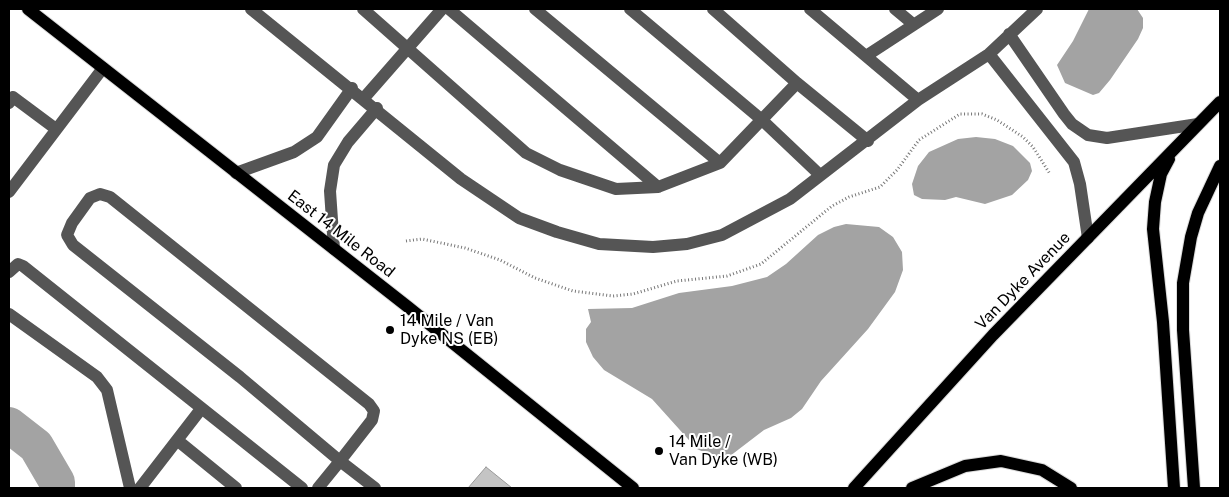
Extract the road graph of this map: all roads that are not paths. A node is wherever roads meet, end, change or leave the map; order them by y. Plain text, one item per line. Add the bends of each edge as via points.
1 (28, 9) edge
2 (251, 9) edge
3 (363, 9) edge
4 (442, 9) edge
5 (448, 9) edge
6 (535, 9) edge
7 (630, 9) edge
8 (713, 9) edge
9 (810, 9) edge
10 (895, 9) edge
11 (938, 9) edge
12 (1037, 9) edge
13 (913, 24) junction
14 (1010, 34) junction
15 (408, 47) junction
16 (988, 54) junction
17 (866, 56) junction
18 (103, 68) junction
19 (797, 83) junction
20 (352, 88) junction
21 (364, 98) junction
22 (918, 100) junction
23 (1220, 102) edge
24 (9, 103) edge
25 (377, 108) junction
26 (762, 120) junction
27 (1198, 124) junction
28 (56, 129) junction
29 (868, 141) junction
30 (1173, 150) junction
31 (720, 163) junction
32 (1220, 166) edge
33 (236, 173) junction
34 (820, 175) junction
35 (658, 187) junction
36 (9, 192) edge
37 (1088, 238) junction
38 (334, 249) junction
39 (9, 272) edge
40 (9, 314) edge
41 (201, 409) junction
42 (177, 440) junction
43 (340, 461) junction
44 (130, 488) edge
45 (140, 488) edge
46 (236, 488) edge
47 (302, 488) edge
48 (318, 488) edge
49 (375, 488) edge
50 (633, 488) edge
51 (854, 488) edge
52 (912, 488) edge
53 (1071, 488) edge
54 (1174, 488) edge
55 (1194, 488) edge

1 - 18 main road, East 14 Mile Road
2 - 20 lane
3 - 15 lane
4 - 15 lane
5 - 35 lane
6 - 31 lane
7 - 26 lane
8 - 19 lane
9 - 17 lane
10 - 13 lane
11 - 13 lane
12 - 14 lane
13 - 17 lane
14 - 16 lane
14 - 27 lane via 1064,114 1088,135 1107,138
15 - 21 lane
15 - 35 lane via 526,153 560,170 616,189
16 - 22 lane
16 - 37 lane via 1074,162
17 - 22 lane
18 - 28 lane
18 - 33 main road, East 14 Mile Road
19 - 26 lane
19 - 29 lane
20 - 21 lane
20 - 33 lane via 317,137 294,152
21 - 25 lane
22 - 29 lane
23 - 27 main road, Van Dyke Avenue
24 - 28 lane via 14,96
25 - 34 lane via 462,179 519,218 599,244 687,244 722,235 790,200
25 - 38 lane via 334,164 330,190
26 - 31 lane
26 - 34 lane
27 - 30 main road, Van Dyke Avenue
28 - 36 lane
29 - 34 lane
30 - 37 main road, Van Dyke Avenue
30 - 54 main road via 1162,174 1153,229
31 - 35 lane
32 - 55 main road via 1190,237 1183,283 1183,330
33 - 38 main road, East 14 Mile Road
37 - 51 main road, Van Dyke Avenue via 993,335
38 - 50 main road, East 14 Mile Road
39 - 41 lane via 18,264 23,266
40 - 44 lane via 97,377 107,390
41 - 42 lane
41 - 47 lane
42 - 45 lane
42 - 46 lane
43 - 43 lane via 73,245 67,235 90,198 100,194 110,197 369,404 374,411 372,420
43 - 48 lane
43 - 49 lane
52 - 53 main road via 965,466 1001,462 1042,470

